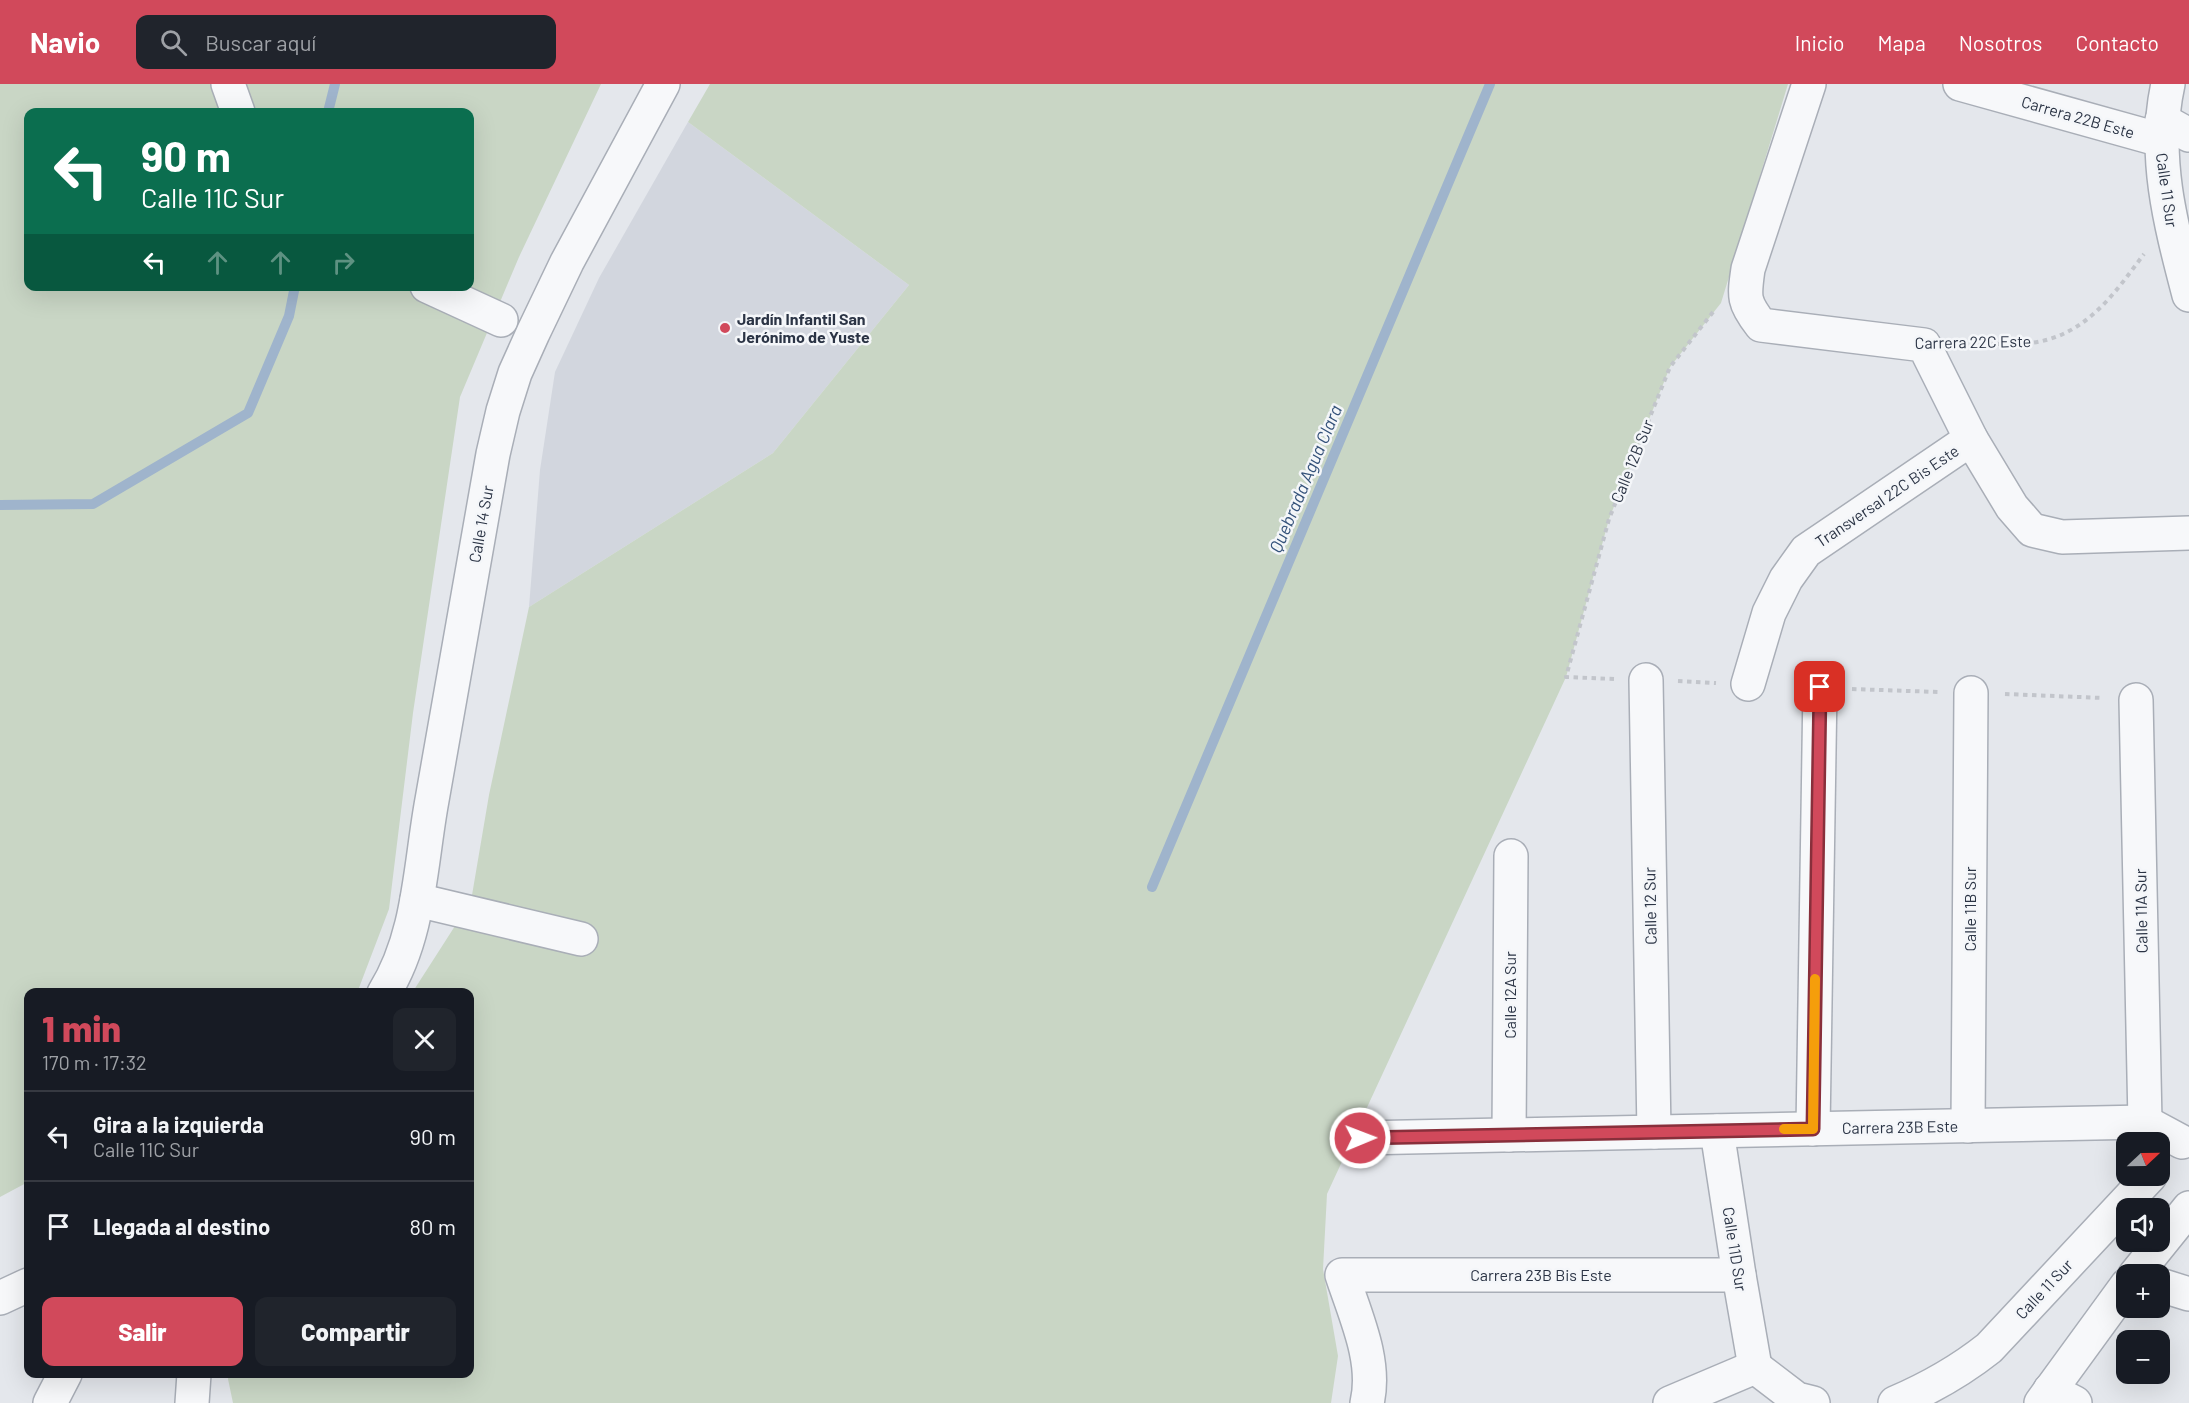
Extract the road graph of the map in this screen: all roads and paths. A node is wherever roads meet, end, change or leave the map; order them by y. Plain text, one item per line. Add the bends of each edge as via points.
1 (228, 84) edge
2 (663, 84) edge
3 (1809, 84) edge
4 (1960, 84) edge
5 (2168, 84) edge
6 (237, 108) edge
7 (2171, 131) edge
8 (2170, 220) junction
9 (1748, 269) junction
10 (438, 291) edge
11 (2189, 296) edge
12 (501, 320) dead end
13 (1924, 345) junction
14 (1971, 439) junction
15 (2189, 533) edge
16 (1566, 677) dead end
17 (1647, 680) dead end
18 (1748, 684) dead end
19 (1820, 687) dead end
20 (1971, 693) dead end
21 (2136, 700) dead end
22 (1511, 856) dead end
23 (417, 900) junction
24 (581, 939) dead end
25 (386, 988) edge
26 (2145, 1122) junction
27 (1968, 1126) junction
28 (1813, 1129) junction
29 (1716, 1131) junction
30 (1654, 1132) junction
31 (1509, 1135) junction
32 (2186, 1137) edge
33 (1360, 1138) dead end
34 (2170, 1155) edge
35 (2141, 1186) edge
36 (2189, 1208) edge
37 (2144, 1264) edge
38 (1739, 1275) junction
39 (24, 1287) edge
40 (2170, 1288) edge
41 (2189, 1294) edge
42 (0, 1298) edge
43 (2116, 1303) edge
44 (1755, 1367) junction
45 (63, 1378) edge
46 (194, 1378) edge
47 (1926, 1396) edge
48 (2056, 1399) edge
49 (50, 1403) edge
50 (192, 1403) edge
51 (1367, 1403) edge
52 (1670, 1403) edge
53 (1813, 1403) edge
54 (1895, 1403) edge

1 - 6 street
2 - 23 street, Calle 14 Sur via 567,262 524,353 503,411
3 - 9 street
4 - 7 street, Carrera 22B Este
5 - 7 street, Calle 11 Sur
7 - 8 street, Calle 11 Sur
8 - 11 street, Calle 11 Sur
8 - 13 path, Carrera 22C Este via 2110,299 2090,319 2063,333 2033,343
9 - 13 street, Carrera 22C Este via 1744,296 1761,325
9 - 16 path, Calle 12B Sur via 1670,367 1609,519
10 - 12 street
13 - 14 street
14 - 15 street via 2012,507 2032,530 2062,537
14 - 18 street, Transversal 22C Bis Este via 1806,551 1769,613
17 - 30 street, Calle 12 Sur
19 - 28 street
20 - 27 street, Calle 11B Sur
21 - 26 street, Calle 11A Sur
22 - 31 street, Calle 12A Sur
23 - 24 street
23 - 25 street, Calle 14 Sur via 410,935
26 - 27 street, Carrera 23B Este
26 - 32 street, Carrera 23B Este
27 - 28 street, Carrera 23B Este
28 - 29 street, Carrera 23B Este
29 - 30 street, Carrera 23B Este
29 - 38 street, Calle 11D Sur
30 - 31 street, Carrera 23B Este
31 - 33 street, Carrera 23B Este
32 - 34 street
35 - 47 street, Calle 11 Sur via 1989,1348
36 - 37 street
38 - 44 street, Calle 11D Sur
38 - 51 street, Carrera 23B Bis Este via 1342,1275 1367,1353 1371,1386
39 - 42 street
40 - 41 street
43 - 48 street
44 - 52 street
44 - 53 street via 1797,1399
45 - 49 street
46 - 50 street
47 - 54 street, Calle 11 Sur

